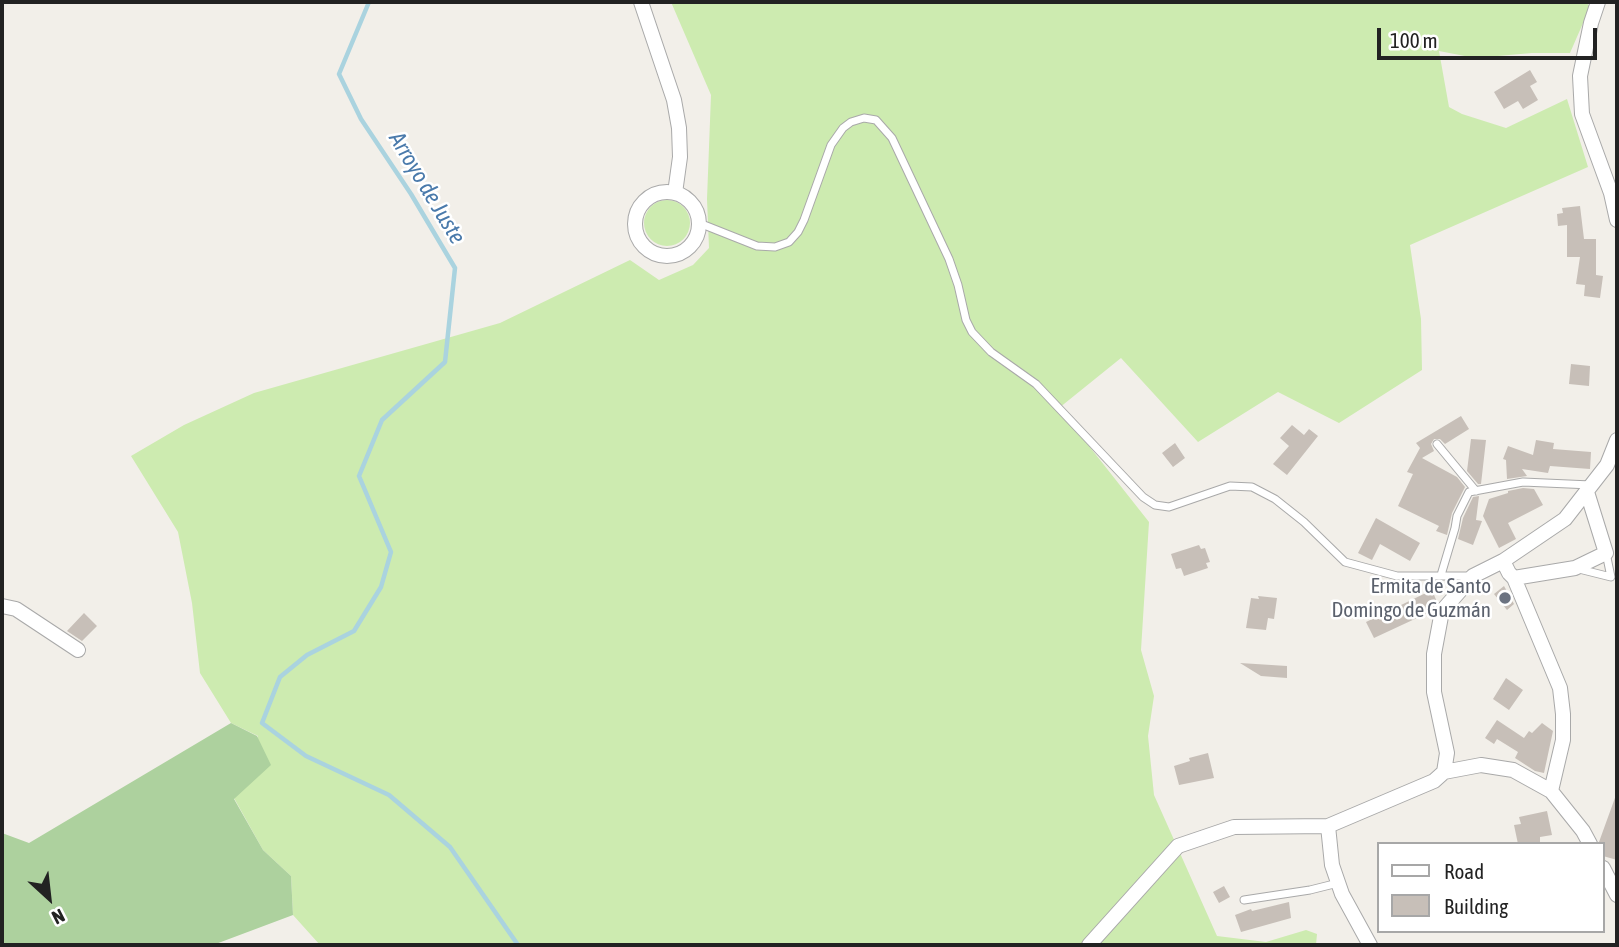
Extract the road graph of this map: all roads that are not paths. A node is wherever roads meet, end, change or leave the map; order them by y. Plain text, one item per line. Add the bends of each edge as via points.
1 (641, 2) edge
2 (1598, 2) edge
3 (675, 193) junction
4 (1617, 220) edge
5 (699, 223) junction
6 (1617, 440) edge
7 (1437, 444) dead end
8 (1589, 488) junction
9 (1476, 491) junction
10 (1606, 553) junction
11 (1503, 561) junction
12 (1575, 568) junction
13 (1441, 575) junction
14 (1473, 576) junction
15 (1514, 578) junction
16 (1614, 578) edge
17 (2, 606) edge
18 (78, 650) dead end
19 (1444, 772) junction
20 (1551, 791) junction
21 (1328, 826) junction
22 (1589, 842) edge
23 (1605, 872) edge
24 (1338, 883) junction
25 (1616, 891) edge
26 (1244, 900) dead end
27 (1089, 945) edge
28 (1370, 945) edge

1 - 3 street via 679,128
2 - 4 street via 1580,76 1582,114
3 - 5 street via 691,203
3 - 5 street via 654,195 640,206 635,222 638,237 660,255 678,254 690,246
5 - 13 lane via 757,246 789,242 804,220 831,145 843,128 864,118 876,120 892,138 949,259 972,332 991,352 1036,384 1143,497 1169,507 1230,486 1252,487 1304,522 1345,562 1397,576
6 - 8 street via 1607,465
7 - 9 lane
8 - 9 lane via 1523,482
8 - 10 street
8 - 11 street via 1565,519
9 - 13 lane via 1469,492 1457,516
10 - 12 street
10 - 16 lane
11 - 14 street
11 - 15 street
12 - 15 street
12 - 16 lane
13 - 14 lane
14 - 19 street via 1442,611 1434,654 1434,692 1447,753
15 - 20 street via 1560,688 1563,740
17 - 18 street via 16,609
19 - 20 street via 1480,765 1513,770
19 - 21 street via 1434,781
20 - 22 street
21 - 24 street
21 - 27 street via 1234,827 1178,846
23 - 25 street
24 - 26 lane
24 - 28 street

